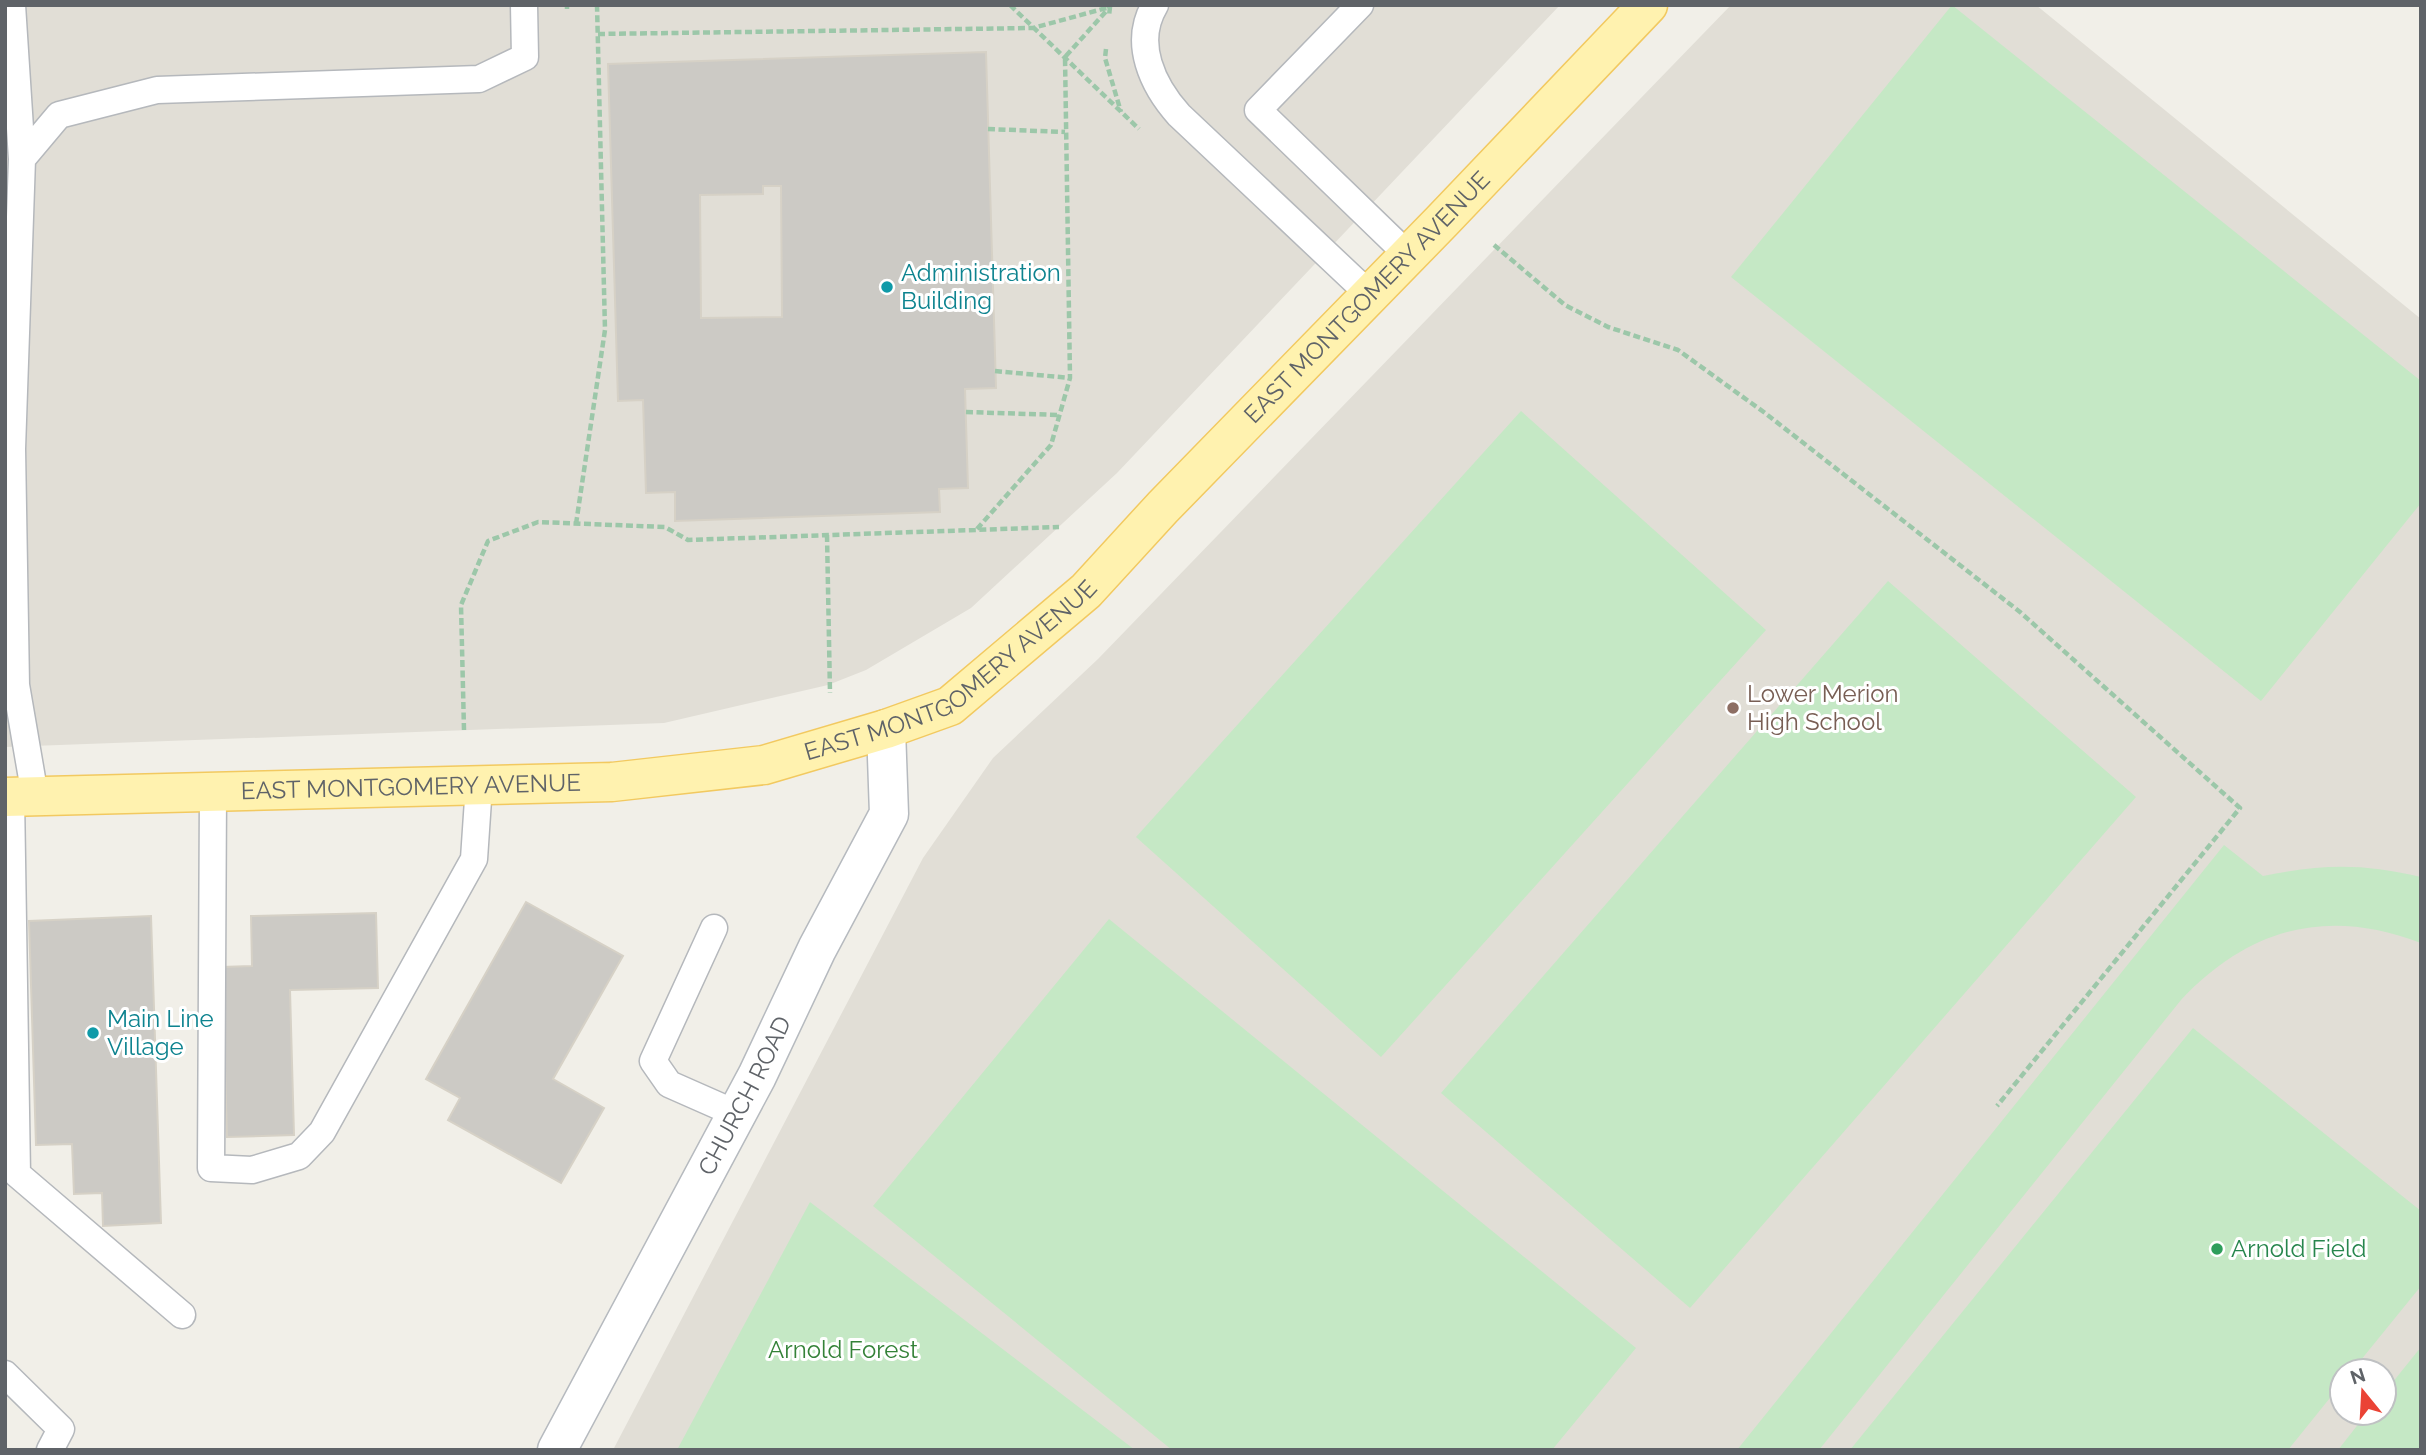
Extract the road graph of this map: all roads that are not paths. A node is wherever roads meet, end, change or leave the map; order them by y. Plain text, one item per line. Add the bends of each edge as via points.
1 (12, 5) edge
2 (524, 5) edge
3 (1155, 5) edge
4 (1360, 5) edge
5 (1648, 5) edge
6 (22, 159) junction
7 (1408, 255) junction
8 (1370, 295) junction
9 (886, 729) junction
10 (479, 785) junction
11 (213, 792) junction
12 (17, 796) edge
13 (714, 928) dead end
14 (737, 1114) junction
15 (181, 1315) dead end
16 (5, 1374) edge
17 (50, 1450) edge
18 (557, 1450) edge

1 - 6 lane
2 - 6 lane via 525,57 479,79 157,90 59,115
3 - 8 lane via 1148,16 1144,42 1162,96
4 - 7 lane via 1258,110
5 - 7 main road, EAST MONTGOMERY AVENUE
6 - 12 lane via 12,449
7 - 8 main road, EAST MONTGOMERY AVENUE
8 - 9 main road, EAST MONTGOMERY AVENUE via 1086,591 950,706
9 - 10 main road, EAST MONTGOMERY AVENUE via 764,765 612,782
9 - 14 street, CHURCH ROAD via 889,814
10 - 11 main road, EAST MONTGOMERY AVENUE
10 - 11 lane via 474,859 322,1132 299,1156 252,1170 211,1168
11 - 12 main road, EAST MONTGOMERY AVENUE
12 - 15 lane via 16,1174
13 - 14 lane via 653,1060 669,1084
14 - 18 street, CHURCH ROAD
16 - 17 lane via 61,1429

